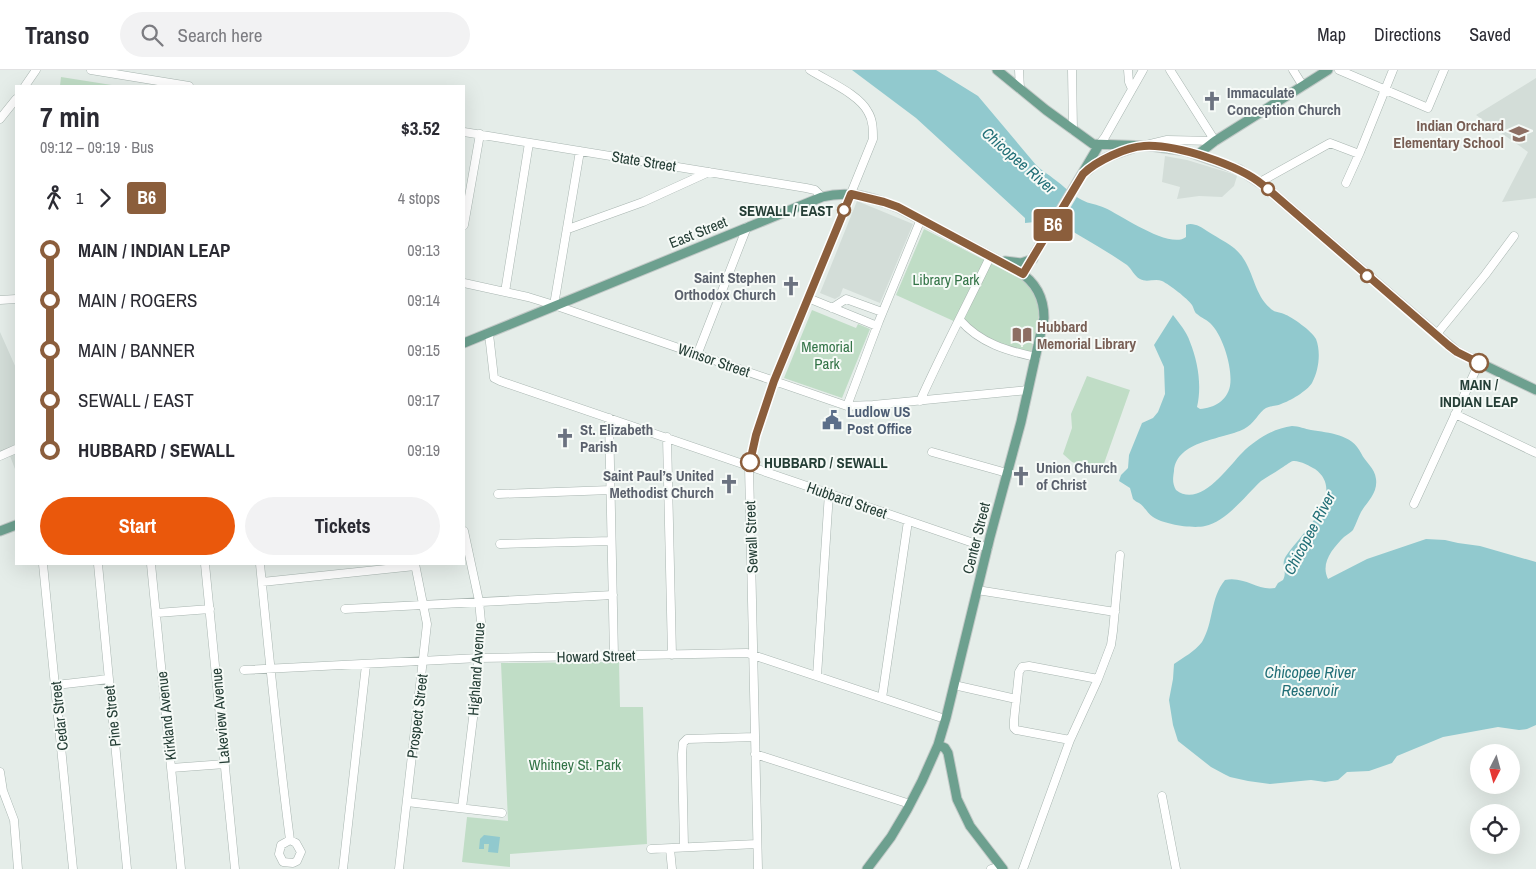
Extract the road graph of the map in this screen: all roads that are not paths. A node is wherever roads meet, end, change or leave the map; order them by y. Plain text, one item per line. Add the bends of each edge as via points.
1 (36, 70) edge
2 (91, 70) edge
3 (810, 70) edge
4 (997, 70) edge
5 (1019, 70) edge
6 (1072, 70) edge
7 (1128, 70) edge
8 (1143, 70) edge
9 (1170, 70) edge
10 (1293, 70) edge
11 (1328, 70) edge
12 (1339, 70) edge
13 (1393, 70) edge
14 (1444, 70) edge
15 (138, 82) edge
16 (26, 85) edge
17 (176, 85) edge
18 (1303, 86) junction
19 (1020, 89) junction
20 (1132, 89) junction
21 (1385, 90) junction
22 (15, 100) edge
23 (0, 118) edge
24 (1073, 130) junction
25 (465, 132) edge
26 (480, 134) junction
27 (1215, 141) junction
28 (529, 143) junction
29 (1099, 145) junction
30 (1143, 146) junction
31 (580, 150) junction
32 (1359, 154) junction
33 (1197, 155) junction
34 (708, 172) junction
35 (1083, 174) junction
36 (1260, 182) junction
37 (1346, 183) dead end
38 (851, 194) junction
39 (822, 196) junction
40 (465, 219) edge
41 (921, 219) junction
42 (747, 227) junction
43 (568, 229) junction
44 (1514, 236) dead end
45 (990, 257) junction
46 (1033, 259) junction
47 (1023, 274) junction
48 (465, 283) edge
49 (505, 292) junction
50 (1041, 295) junction
51 (808, 298) junction
52 (15, 299) edge
53 (0, 300) edge
54 (554, 305) junction
55 (832, 308) junction
56 (882, 312) junction
57 (960, 320) junction
58 (877, 326) junction
59 (488, 334) junction
60 (1436, 335) junction
61 (465, 343) edge
62 (697, 354) junction
63 (1036, 357) junction
64 (1479, 363) junction
65 (774, 381) junction
66 (1028, 390) junction
67 (1536, 390) edge
68 (920, 401) junction
69 (847, 406) junction
70 (1455, 414) junction
71 (609, 418) junction
72 (667, 437) junction
73 (15, 449) edge
74 (932, 452) dead end
75 (1536, 453) edge
76 (0, 456) edge
77 (749, 466) junction
78 (1007, 473) junction
79 (610, 490) junction
80 (829, 493) junction
81 (498, 494) dead end
82 (1414, 504) dead end
83 (908, 521) junction
84 (15, 525) edge
85 (0, 531) edge
86 (465, 536) edge
87 (611, 541) junction
88 (500, 544) dead end
89 (988, 548) junction
90 (1120, 555) dead end
91 (43, 565) edge
92 (98, 565) edge
93 (151, 565) edge
94 (205, 565) edge
95 (260, 565) edge
96 (415, 565) edge
97 (262, 582) junction
98 (977, 590) junction
99 (613, 595) junction
100 (479, 601) junction
101 (424, 605) junction
102 (345, 609) dead end
103 (210, 610) junction
104 (1115, 612) junction
105 (157, 613) junction
106 (672, 655) junction
107 (754, 655) junction
108 (614, 656) junction
109 (479, 658) junction
110 (423, 662) junction
111 (366, 665) junction
112 (270, 669) junction
113 (244, 670) dead end
114 (817, 676) junction
115 (109, 679) junction
116 (1098, 679) junction
117 (56, 685) junction
118 (954, 685) junction
119 (882, 698) junction
120 (1016, 699) junction
121 (939, 717) dead end
122 (755, 738) junction
123 (1070, 740) junction
124 (938, 745) junction
125 (755, 754) junction
126 (225, 764) junction
127 (172, 768) junction
128 (0, 772) edge
129 (1162, 796) dead end
130 (407, 802) junction
131 (910, 804) junction
132 (462, 808) junction
133 (502, 813) dead end
134 (290, 840) dead end
135 (757, 844) junction
136 (684, 846) junction
137 (651, 849) dead end
138 (670, 849) junction
139 (998, 868) edge
140 (18, 869) edge
141 (73, 869) edge
142 (127, 869) edge
143 (181, 869) edge
144 (235, 869) edge
145 (343, 869) edge
146 (399, 869) edge
147 (672, 869) edge
148 (758, 869) edge
149 (867, 869) edge
150 (1023, 869) edge
151 (1176, 869) edge

1 - 16 street
2 - 15 street
3 - 38 street, Sewall Street via 856,99 868,111 873,139
4 - 19 main road
5 - 19 street
6 - 24 street
7 - 20 street
8 - 20 street
9 - 27 street
10 - 18 street
11 - 18 main road
12 - 21 street
13 - 21 street
14 - 21 street via 1428,108
15 - 17 street
18 - 27 main road
19 - 24 main road
20 - 29 street
21 - 32 street
22 - 23 street
24 - 29 main road
25 - 26 street, State Street
26 - 28 street, State Street
26 - 40 street
27 - 30 street via 1167,140
27 - 33 main road
28 - 31 street, State Street
28 - 49 street
29 - 30 main road
29 - 35 main road
30 - 33 main road
30 - 35 main road via 1096,163
31 - 34 street, State Street
31 - 43 street
32 - 36 street via 1330,143
32 - 37 street
33 - 36 main road via 1240,170
34 - 39 street, State Street via 806,188
34 - 43 street via 643,202
35 - 46 main road
36 - 60 main road
38 - 39 main road, East Street
38 - 41 main road, East Street via 884,202
38 - 51 street, Sewall Street
39 - 42 main road, East Street
41 - 45 main road, East Street
41 - 56 street
42 - 54 main road, East Street
42 - 62 street
43 - 54 street
44 - 60 street
45 - 46 main road via 1018,263
45 - 47 main road, East Street
45 - 57 street
46 - 47 main road
46 - 50 main road, Center Street via 1033,271
47 - 50 main road
48 - 49 street, Winsor Street
49 - 54 street, Winsor Street
50 - 63 main road, Center Street via 1044,318
51 - 55 street
51 - 65 street, Sewall Street
52 - 53 street
54 - 59 main road, East Street
54 - 62 street, Winsor Street
55 - 56 street via 846,299
55 - 58 street
56 - 58 street
57 - 63 street via 976,335 1000,348
57 - 68 street
58 - 69 street
59 - 61 main road, East Street
59 - 71 street, Hubbard Street via 494,378
60 - 64 main road via 1457,352
62 - 65 street, Winsor Street
63 - 66 main road, Center Street
64 - 67 main road
64 - 70 street
65 - 69 street, Winsor Street
65 - 77 street, Sewall Street
66 - 68 street, Winsor Street
66 - 78 main road, Center Street
68 - 69 street, Winsor Street
70 - 75 street
70 - 82 street
71 - 72 street, Hubbard Street
71 - 79 street
72 - 77 street, Hubbard Street
72 - 106 street
73 - 76 street
74 - 78 street
77 - 80 street, Hubbard Street
77 - 107 street, Sewall Street
78 - 89 main road, Center Street
79 - 81 street
79 - 87 street
80 - 83 street, Hubbard Street
80 - 114 street
83 - 89 street, Hubbard Street
83 - 119 street
84 - 85 main road
86 - 100 street, Highland Avenue
87 - 88 street
87 - 99 street
89 - 98 main road, Center Street
90 - 104 street
91 - 117 street, Cedar Street
92 - 115 street, Pine Street
93 - 105 street, Kirkland Avenue
94 - 103 street, Lakeview Avenue
95 - 97 street
96 - 97 street
96 - 101 street, Prospect Street
97 - 112 street
98 - 104 street
98 - 118 main road, Center Street
99 - 100 street
99 - 108 street
100 - 101 street
100 - 109 street, Highland Avenue
101 - 102 street
101 - 110 street, Prospect Street via 427,624
103 - 105 street
103 - 126 street, Lakeview Avenue
104 - 116 street via 1111,645
105 - 127 street, Kirkland Avenue
106 - 107 street, Howard Street
106 - 108 street, Howard Street
107 - 114 street, Howard Street
107 - 122 street, Sewall Street
108 - 109 street, Howard Street
109 - 110 street, Howard Street
109 - 132 street, Highland Avenue
110 - 111 street, Howard Street
110 - 130 street, Prospect Street
111 - 112 street, Howard Street
111 - 145 street
112 - 113 street, Howard Street
112 - 134 street
114 - 119 street, Howard Street
115 - 117 street
115 - 142 street, Pine Street
116 - 120 street via 1022,667
116 - 123 street
117 - 141 street, Cedar Street
118 - 120 street
118 - 124 main road, Center Street
119 - 121 street, Howard Street
120 - 123 street via 1014,728
122 - 125 street, Sewall Street
122 - 136 street via 687,739 683,743
123 - 150 street
124 - 131 main road, Center Street
124 - 139 main road via 948,753 957,799 970,826
125 - 131 street
125 - 135 street, Sewall Street
126 - 127 street
126 - 144 street, Lakeview Avenue
127 - 143 street, Kirkland Avenue
128 - 140 street via 2,791 14,820
129 - 151 street
130 - 132 street
130 - 146 street, Prospect Street
131 - 149 main road, Center Street
132 - 133 street
135 - 136 street
135 - 148 street, Sewall Street
136 - 138 street
137 - 138 street
138 - 147 street

